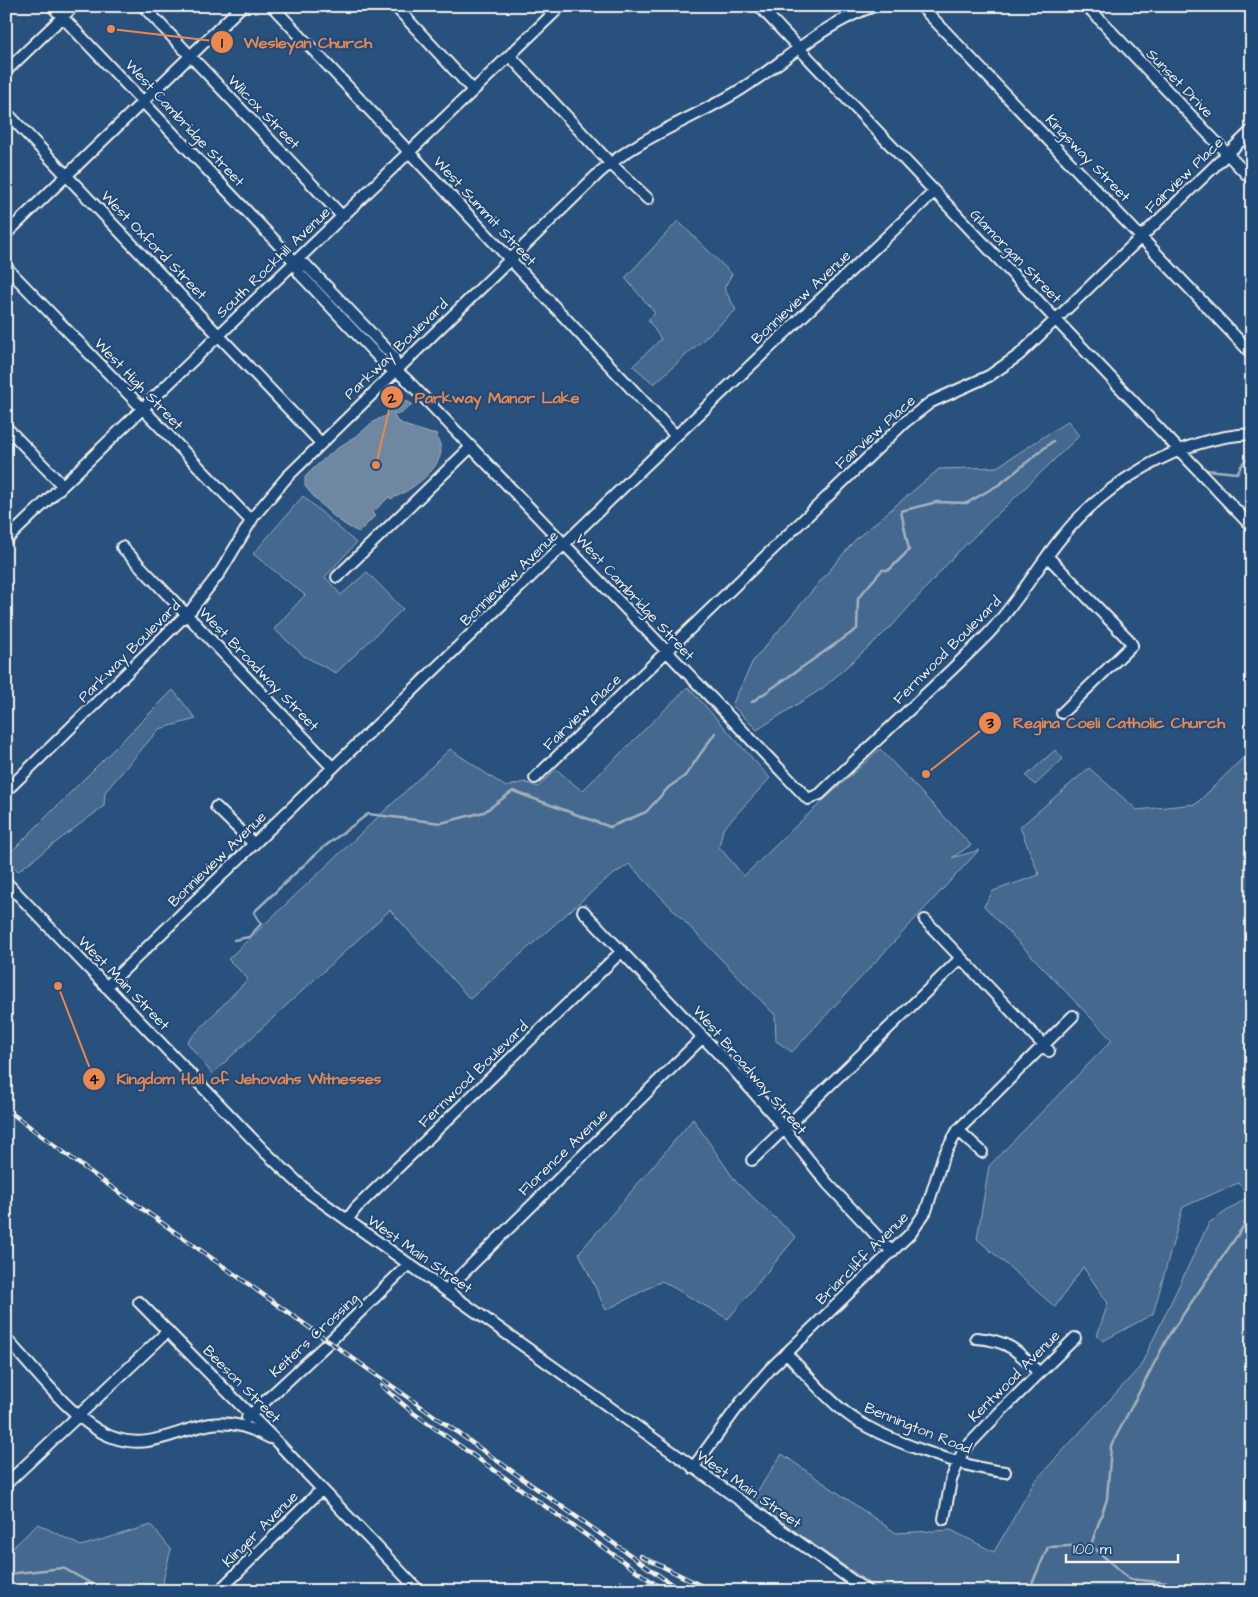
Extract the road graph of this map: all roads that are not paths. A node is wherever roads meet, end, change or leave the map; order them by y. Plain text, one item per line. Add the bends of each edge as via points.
1 (52, 6) edge
2 (74, 6) edge
3 (143, 6) edge
4 (242, 6) edge
5 (272, 6) edge
6 (395, 6) edge
7 (561, 6) edge
8 (759, 6) edge
9 (874, 6) edge
10 (921, 6) edge
11 (1087, 6) edge
12 (63, 17) junction
13 (799, 48) junction
14 (190, 56) junction
15 (510, 56) junction
16 (6, 71) edge
17 (474, 90) junction
18 (143, 102) junction
19 (6, 112) edge
20 (1252, 130) edge
21 (409, 152) junction
22 (1227, 154) junction
23 (610, 163) junction
24 (67, 175) junction
25 (1252, 180) edge
26 (934, 192) junction
27 (648, 199) dead end
28 (342, 216) junction
29 (6, 234) edge
30 (1141, 236) junction
31 (509, 258) junction
32 (296, 262) junction
33 (6, 267) edge
34 (1056, 319) junction
35 (219, 335) junction
36 (1252, 354) edge
37 (397, 370) junction
38 (142, 409) junction
39 (6, 427) edge
40 (1252, 434) edge
41 (676, 436) junction
42 (321, 443) junction
43 (471, 447) junction
44 (1179, 451) junction
45 (62, 485) junction
46 (251, 521) junction
47 (1252, 527) edge
48 (6, 540) edge
49 (564, 544) junction
50 (122, 547) dead end
51 (1047, 556) junction
52 (337, 577) dead end
53 (186, 616) junction
54 (666, 652) junction
55 (1062, 713) dead end
56 (333, 768) junction
57 (535, 778) dead end
58 (6, 791) edge
59 (810, 800) joint
60 (216, 807) dead end
61 (254, 844) junction
62 (6, 882) edge
63 (583, 910) dead end
64 (925, 920) dead end
65 (622, 951) junction
66 (961, 958) junction
67 (106, 987) junction
68 (1073, 1016) dead end
69 (703, 1037) junction
70 (1047, 1048) junction
71 (784, 1130) junction
72 (958, 1130) junction
73 (982, 1152) dead end
74 (752, 1160) dead end
75 (347, 1220) junction
76 (892, 1252) junction
77 (409, 1264) junction
78 (446, 1290) junction
79 (139, 1302) dead end
80 (168, 1330) junction
81 (976, 1338) dead end
82 (1075, 1338) dead end
83 (6, 1339) edge
84 (786, 1353) junction
85 (1039, 1374) junction
86 (250, 1414) junction
87 (78, 1415) junction
88 (239, 1426) junction
89 (278, 1442) junction
90 (957, 1462) junction
91 (693, 1468) junction
92 (1005, 1472) dead end
93 (6, 1484) edge
94 (322, 1489) junction
95 (944, 1519) dead end
96 (219, 1591) edge
97 (419, 1591) edge
98 (867, 1591) edge

1 - 12 street, West Cambridge Street
2 - 12 street
3 - 14 street, Wilcox Street
4 - 14 street
5 - 21 street, West Summit Street
6 - 17 street
7 - 15 street, South Rockhill Avenue
8 - 13 street, Glamorgan Street
9 - 13 street, Parkway Boulevard via 846,18
10 - 30 street, Kingsway Street
11 - 22 street, Sunset Drive
12 - 16 street
12 - 18 street, West Cambridge Street
13 - 23 street, Parkway Boulevard via 738,91 651,137
13 - 26 street, Glamorgan Street
14 - 18 street
14 - 28 street, Wilcox Street
15 - 17 street, South Rockhill Avenue
15 - 23 street
17 - 21 street, South Rockhill Avenue
18 - 24 street
18 - 32 street, West Cambridge Street
19 - 24 street, West Oxford Street
20 - 22 street, Fairview Place
21 - 28 street, South Rockhill Avenue
21 - 31 street, West Summit Street
22 - 25 street, Sunset Drive
22 - 30 street, Fairview Place
23 - 27 street
23 - 31 street, Parkway Boulevard
24 - 29 street
24 - 35 street, West Oxford Street
26 - 34 street, Glamorgan Street
26 - 41 street, Bonnieview Avenue
28 - 32 street, South Rockhill Avenue
30 - 34 street, Fairview Place
30 - 36 street, Kingsway Street
31 - 37 street, Parkway Boulevard
31 - 41 street, West Summit Street
32 - 35 street, South Rockhill Avenue
32 - 37 street, West Cambridge Street via 307,281 388,366
33 - 38 street, West High Street
34 - 44 street, Glamorgan Street
34 - 54 street, Fairview Place via 1002,368 940,397 917,412
35 - 38 street, South Rockhill Avenue
35 - 42 street, West Oxford Street
37 - 42 street, Parkway Boulevard
37 - 43 street, West Cambridge Street
38 - 45 street, South Rockhill Avenue
38 - 46 street, West High Street
39 - 45 street
40 - 44 street, Fernwood Boulevard via 1222,437
41 - 49 street, Bonnieview Avenue
42 - 46 street, Parkway Boulevard via 272,493
43 - 49 street, West Cambridge Street
43 - 52 street
44 - 47 street, Glamorgan Street
44 - 51 street, Fernwood Boulevard via 1136,473 1106,494 1068,530
45 - 48 street, South Rockhill Avenue
46 - 53 street, Parkway Boulevard via 212,584
49 - 54 street, West Cambridge Street
49 - 56 street, Bonnieview Avenue
50 - 53 street, West Broadway Street
51 - 55 street via 1132,645
51 - 59 street, Fernwood Boulevard via 1016,602 988,634
53 - 56 street, West Broadway Street
53 - 58 street, Parkway Boulevard
54 - 57 street, Fairview Place
54 - 59 street, West Cambridge Street via 804,798
56 - 61 street, Bonnieview Avenue
60 - 61 street
61 - 67 street, Bonnieview Avenue
62 - 67 street, West Main Street
63 - 65 street, West Broadway Street
64 - 66 street
65 - 69 street, West Broadway Street
65 - 75 street, Fernwood Boulevard
66 - 70 street
66 - 71 street
67 - 75 street, West Main Street via 274,1162
68 - 70 street, Briarcliff Avenue
69 - 71 street, West Broadway Street
69 - 78 street, Florence Avenue
70 - 72 street, Briarcliff Avenue
71 - 74 street
71 - 76 street, West Broadway Street via 826,1183
72 - 73 street
72 - 76 street, Briarcliff Avenue via 943,1157 924,1216
75 - 77 street, West Main Street
76 - 84 street, Briarcliff Avenue
77 - 78 street, West Main Street
77 - 86 street, Keiters Crossing via 330,1342
78 - 91 street, West Main Street
79 - 80 street, Beeson Street
80 - 86 street, Beeson Street
80 - 87 street
81 - 85 street via 1009,1345
82 - 85 street, Kentwood Avenue
83 - 87 street
84 - 90 street, Bennington Road via 832,1401 858,1421
84 - 91 street, Briarcliff Avenue via 742,1401
85 - 90 street, Kentwood Avenue via 971,1440
86 - 88 street, Keiters Crossing
86 - 89 street, Beeson Street
87 - 88 street via 111,1437 138,1442 162,1440 212,1424
87 - 93 street
88 - 89 street
89 - 94 street, Beeson Street
90 - 92 street, Bennington Road
90 - 95 street, Kentwood Avenue via 950,1480
91 - 98 street, West Main Street
94 - 96 street, Klinger Avenue
94 - 97 street, Beeson Street

